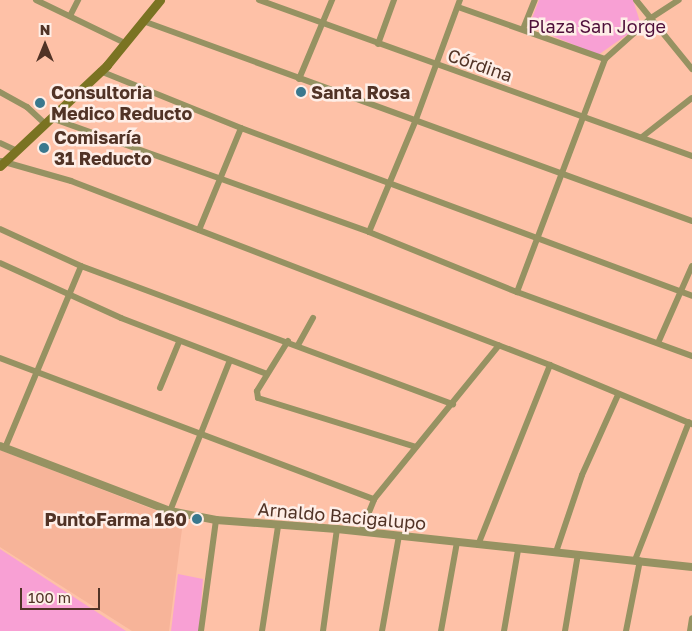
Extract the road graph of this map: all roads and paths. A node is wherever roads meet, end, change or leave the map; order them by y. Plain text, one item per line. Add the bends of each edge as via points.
1 (36, 0) edge
2 (78, 0) edge
3 (160, 0) edge
4 (261, 0) edge
5 (332, 0) edge
6 (394, 0) edge
7 (460, 0) edge
8 (534, 0) edge
9 (636, 0) edge
10 (678, 0) edge
11 (458, 7) junction
12 (70, 16) junction
13 (651, 18) junction
14 (143, 21) junction
15 (322, 24) junction
16 (523, 30) junction
17 (125, 43) junction
18 (378, 44) junction
19 (604, 60) junction
20 (437, 66) junction
21 (692, 69) edge
22 (100, 71) junction
23 (299, 79) junction
24 (0, 92) edge
25 (692, 98) edge
26 (583, 117) junction
27 (48, 121) junction
28 (416, 122) junction
29 (241, 128) junction
30 (642, 137) junction
31 (0, 143) edge
32 (17, 151) junction
33 (692, 156) edge
34 (2, 163) edge
35 (562, 174) junction
36 (220, 180) junction
37 (389, 182) junction
38 (692, 221) edge
39 (0, 229) edge
40 (199, 230) junction
41 (369, 232) junction
42 (538, 238) junction
43 (0, 263) edge
44 (81, 266) junction
45 (692, 266) edge
46 (680, 291) junction
47 (517, 292) junction
48 (70, 295) junction
49 (692, 296) edge
50 (313, 318) dead end
51 (288, 341) junction
52 (179, 342) junction
53 (658, 343) junction
54 (298, 345) junction
55 (499, 345) junction
56 (692, 356) edge
57 (0, 358) edge
58 (230, 360) junction
59 (550, 365) junction
60 (39, 372) junction
61 (267, 374) junction
62 (160, 388) dead end
63 (618, 395) junction
64 (453, 404) junction
65 (690, 423) edge
66 (202, 434) junction
67 (3, 447) edge
68 (416, 448) junction
69 (374, 500) junction
70 (170, 511) junction
71 (216, 520) junction
72 (278, 526) junction
73 (337, 529) junction
74 (361, 532) junction
75 (399, 536) junction
76 (457, 542) junction
77 (478, 545) junction
78 (518, 550) junction
79 (556, 552) junction
80 (578, 554) junction
81 (637, 560) junction
82 (692, 567) edge
83 (692, 618) edge
84 (201, 631) edge
85 (262, 631) edge
86 (323, 631) edge
87 (382, 631) edge
88 (442, 631) edge
89 (504, 631) edge
90 (565, 631) edge
91 (626, 631) edge
92 (690, 631) edge

1 - 12 street
2 - 12 street
3 - 14 main road
4 - 15 street, Córdina
5 - 15 street
6 - 18 street
7 - 11 street
8 - 16 street
9 - 13 street
10 - 13 street
11 - 16 street
11 - 20 street
12 - 17 street
13 - 19 street
13 - 21 street
14 - 17 main road
14 - 23 street
15 - 18 street, Córdina
15 - 23 street
16 - 19 street
17 - 22 main road
18 - 20 street, Córdina
19 - 26 street
20 - 26 street, Córdina
20 - 28 street
22 - 27 main road
22 - 29 street
23 - 28 street
24 - 27 street
25 - 30 street
26 - 30 street, Córdina
26 - 35 street
27 - 32 main road
27 - 36 street
28 - 35 street
28 - 37 street
29 - 36 street
29 - 37 street
30 - 33 street, Córdina
31 - 32 street
32 - 34 main road
34 - 40 street via 71,181
35 - 38 street
35 - 42 street
36 - 40 street
36 - 41 street
37 - 41 street
37 - 42 street
39 - 44 street
40 - 55 street
41 - 47 street
42 - 46 street
42 - 47 street
43 - 48 street
44 - 48 street
44 - 51 street
45 - 46 street
46 - 49 street
46 - 53 street
47 - 53 street
48 - 52 street
48 - 60 street
50 - 54 street
51 - 54 street
51 - 61 street
52 - 58 street
52 - 62 street
53 - 56 street
54 - 64 street
55 - 59 street
55 - 64 street
57 - 60 street
58 - 61 street
58 - 66 street
59 - 63 street
59 - 77 street
60 - 66 street
60 - 67 street
61 - 68 street via 257,391 261,400 320,415
63 - 65 street
63 - 79 street via 582,475
64 - 68 street
65 - 81 street
66 - 69 street
66 - 70 street
67 - 70 street, Arnaldo Bacigalupo
68 - 69 street
69 - 74 street
70 - 71 street, Arnaldo Bacigalupo
71 - 72 street, Arnaldo Bacigalupo
71 - 84 street
72 - 73 street, Arnaldo Bacigalupo
72 - 85 street
73 - 74 street, Arnaldo Bacigalupo
73 - 86 street
74 - 75 street, Arnaldo Bacigalupo
75 - 76 street, Arnaldo Bacigalupo
75 - 87 street
76 - 77 street, Arnaldo Bacigalupo
76 - 88 street
77 - 78 street, Arnaldo Bacigalupo
78 - 79 street, Arnaldo Bacigalupo
78 - 89 street
79 - 80 street, Arnaldo Bacigalupo
80 - 81 street, Arnaldo Bacigalupo
80 - 90 street
81 - 82 street, Arnaldo Bacigalupo
81 - 91 street
83 - 92 street

